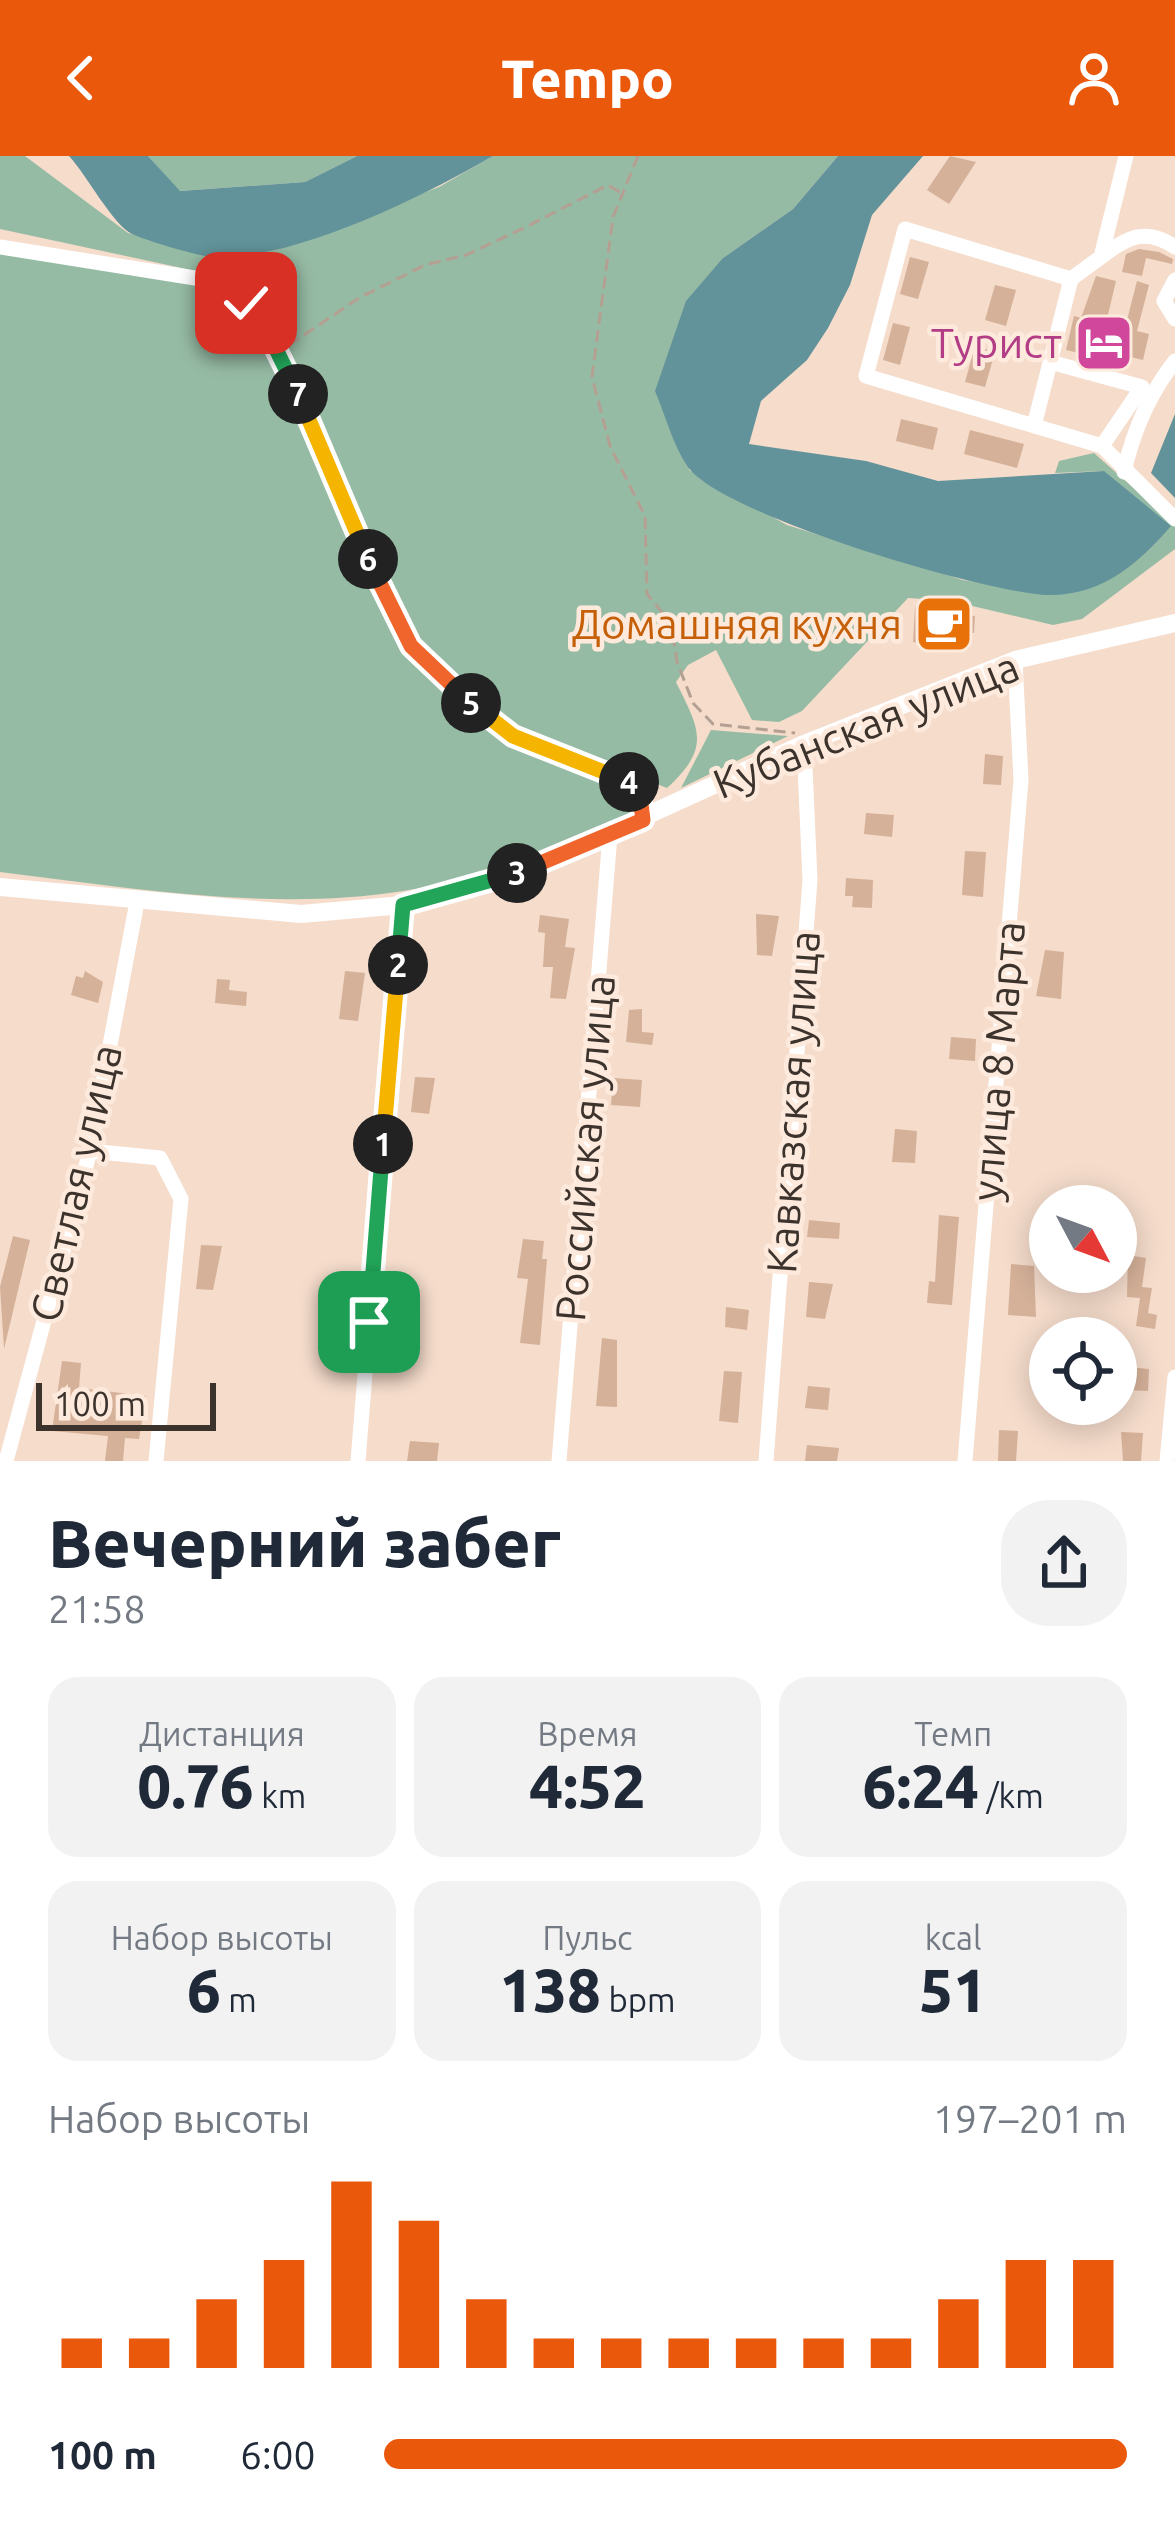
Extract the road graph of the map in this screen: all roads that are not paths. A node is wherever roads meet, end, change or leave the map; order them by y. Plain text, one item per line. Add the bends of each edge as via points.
1 (1126, 156) edge
2 (0, 247) edge
3 (1175, 247) edge
4 (1101, 257) junction
5 (1071, 278) junction
6 (1175, 280) edge
7 (1175, 319) edge
8 (1175, 361) edge
9 (1050, 362) junction
10 (1034, 426) junction
11 (1102, 446) junction
12 (1124, 472) junction
13 (1175, 519) edge
14 (1175, 623) edge
15 (1015, 660) junction
16 (804, 744) junction
17 (643, 820) junction
18 (610, 835) junction
19 (0, 886) edge
20 (137, 902) junction
21 (403, 905) junction
22 (90, 1151) junction
23 (1175, 1377) edge
24 (6, 1461) edge
25 (156, 1461) edge
26 (358, 1461) edge
27 (559, 1461) edge
28 (766, 1461) edge
29 (965, 1461) edge
30 (1167, 1461) edge

1 - 4 street
2 - 17 street via 220,282 246,303 278,352 411,646 513,736 635,784
3 - 4 street via 1139,234
4 - 5 street
5 - 9 street
5 - 10 street via 905,229 866,376
6 - 7 street via 1165,302
8 - 12 street via 1157,384
9 - 10 street
9 - 11 street via 1142,387
10 - 11 street
11 - 12 street
12 - 13 street
14 - 15 main road, Кубанская улица
15 - 16 main road, Кубанская улица
15 - 29 street, улица 8 Марта via 1022,780
16 - 17 main road, Кубанская улица
16 - 28 street, Кавказская улица via 810,880
17 - 18 main road, Кубанская улица
18 - 21 main road, Кубанская улица via 529,869
18 - 27 street, Российская улица
19 - 20 main road, Кубанская улица
20 - 21 main road, Кубанская улица via 302,914
20 - 22 street, Светлая улица
21 - 26 street
22 - 24 street, Светлая улица
22 - 25 street via 160,1158 181,1199
23 - 30 street

